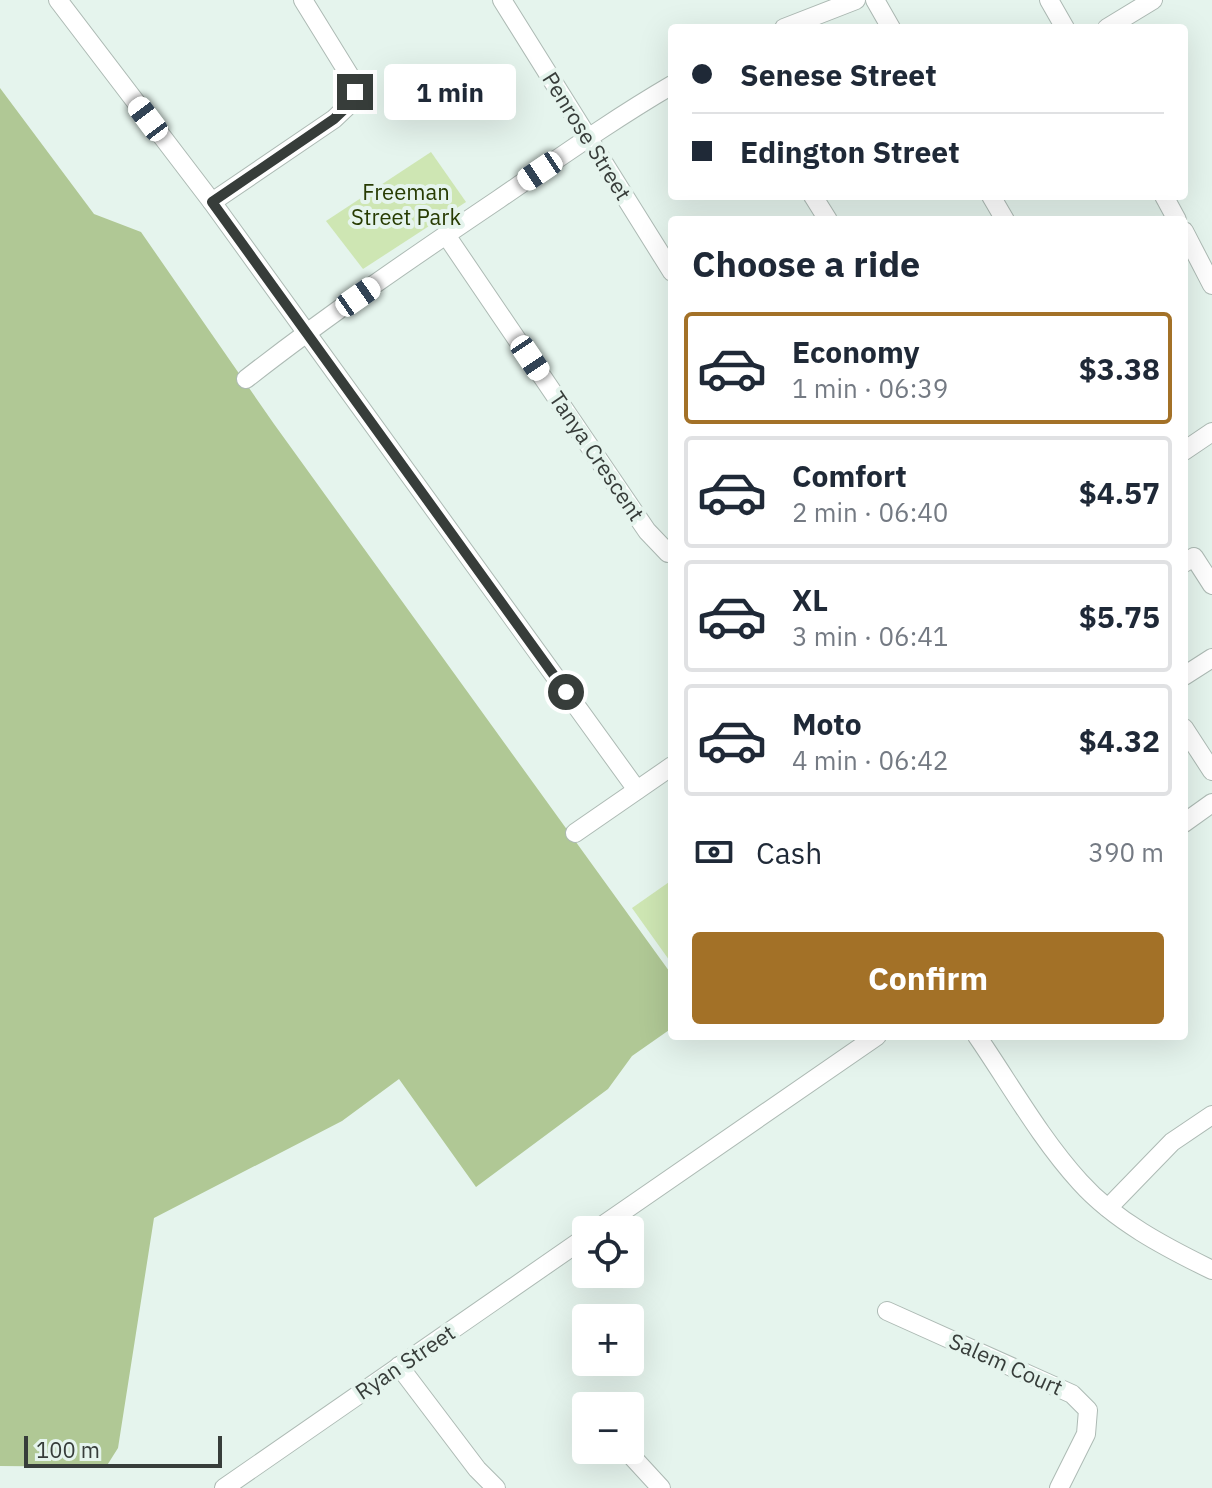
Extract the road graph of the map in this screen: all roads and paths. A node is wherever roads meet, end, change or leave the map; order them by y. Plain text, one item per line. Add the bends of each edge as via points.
1 (58, 0) edge
2 (303, 0) edge
3 (502, 0) edge
4 (856, 0) edge
5 (875, 0) edge
6 (1049, 0) edge
7 (1153, 0) edge
8 (794, 24) edge
9 (889, 24) edge
10 (1063, 24) edge
11 (1114, 24) edge
12 (668, 88) edge
13 (587, 139) junction
14 (212, 202) junction
15 (446, 235) junction
16 (1190, 256) edge
17 (668, 266) edge
18 (1212, 285) edge
19 (307, 332) junction
20 (246, 379) dead end
21 (1212, 432) edge
22 (1188, 448) edge
23 (668, 553) edge
24 (1188, 561) edge
25 (1212, 585) edge
26 (1212, 658) edge
27 (1188, 673) edge
28 (1188, 734) edge
29 (668, 769) edge
30 (1212, 771) edge
31 (637, 790) junction
32 (1212, 803) edge
33 (1188, 820) edge
34 (575, 833) dead end
35 (871, 1040) edge
36 (980, 1040) edge
37 (1212, 1115) edge
38 (1108, 1208) junction
39 (616, 1216) edge
40 (572, 1247) edge
41 (1212, 1270) edge
42 (887, 1311) dead end
43 (399, 1366) junction
44 (639, 1464) edge
45 (224, 1488) edge
46 (496, 1488) edge
47 (661, 1488) edge
48 (1059, 1488) edge

1 - 14 street
2 - 14 street via 353,81 353,101
3 - 13 street, Penrose Street
4 - 8 street
5 - 9 street
6 - 10 street
7 - 11 street
12 - 13 street
13 - 15 street
13 - 17 street, Penrose Street
14 - 19 street
15 - 19 street
15 - 23 street, Tanya Crescent via 647,531
16 - 18 street
19 - 20 street
19 - 31 street
21 - 22 street
24 - 25 street via 1194,557
26 - 27 street
28 - 30 street
29 - 31 street
31 - 34 street
32 - 33 street
35 - 39 street
36 - 38 street via 1057,1153
37 - 38 street via 1172,1142
38 - 41 street
40 - 43 street, Ryan Street
42 - 48 street, Salem Court via 1072,1394 1088,1410 1086,1434
43 - 45 street, Ryan Street
43 - 46 street
44 - 47 street

